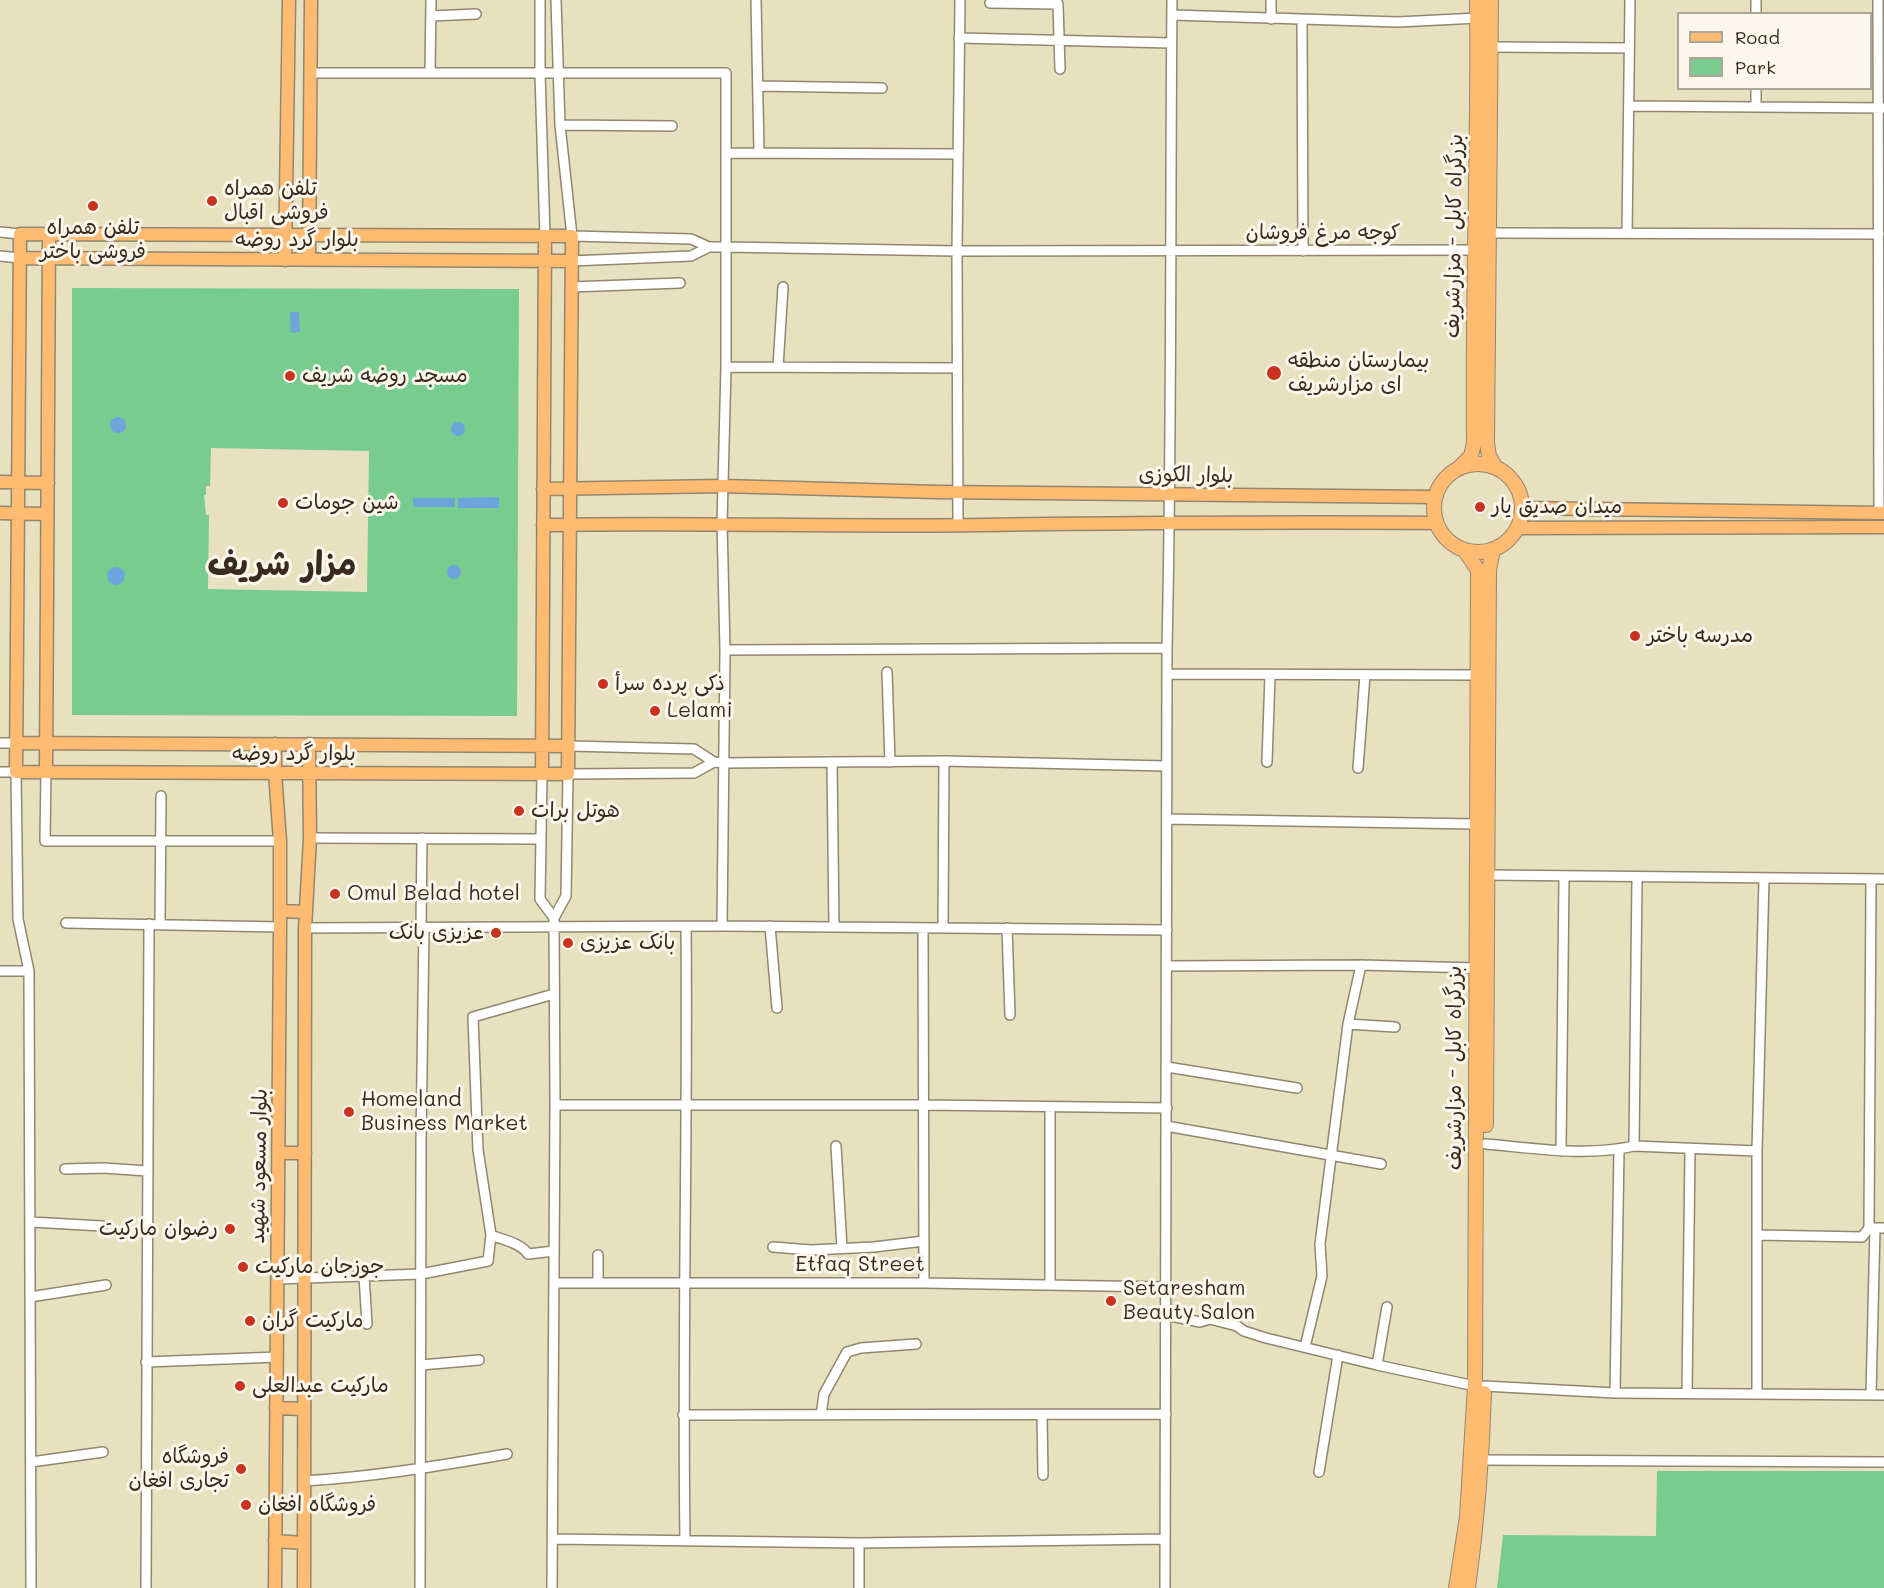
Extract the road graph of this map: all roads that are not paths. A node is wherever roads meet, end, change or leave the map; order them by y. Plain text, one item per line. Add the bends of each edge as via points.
1 (289, 0) edge
2 (311, 0) edge
3 (431, 0) edge
4 (540, 0) edge
5 (556, 0) edge
6 (756, 0) edge
7 (960, 0) edge
8 (1172, 0) edge
9 (1271, 0) edge
10 (1477, 0) edge
11 (1491, 0) edge
12 (1630, 0) edge
13 (1878, 0) edge
14 (990, 3) dead end
15 (476, 14) dead end
16 (1172, 15) junction
17 (431, 16) junction
18 (1478, 18) junction
19 (1271, 19) junction
20 (1302, 20) junction
21 (959, 38) junction
22 (1060, 41) junction
23 (1171, 43) junction
24 (1491, 46) junction
25 (1629, 48) junction
26 (1060, 69) dead end
27 (310, 73) junction
28 (430, 73) junction
29 (540, 74) junction
30 (557, 74) junction
31 (758, 86) junction
32 (882, 88) dead end
33 (1756, 90) edge
34 (1629, 106) junction
35 (1756, 106) junction
36 (1880, 108) edge
37 (560, 125) junction
38 (672, 126) dead end
39 (726, 153) junction
40 (759, 153) junction
41 (958, 154) junction
42 (0, 232) edge
43 (1489, 233) junction
44 (1628, 233) junction
45 (20, 234) junction
46 (49, 234) junction
47 (1879, 234) junction
48 (286, 235) junction
49 (309, 235) junction
50 (545, 236) junction
51 (572, 236) junction
52 (709, 247) junction
53 (726, 247) junction
54 (957, 250) junction
55 (1171, 250) junction
56 (1476, 250) junction
57 (1303, 251) junction
58 (0, 256) edge
59 (20, 258) junction
60 (49, 258) junction
61 (285, 260) junction
62 (309, 260) junction
63 (545, 261) junction
64 (572, 261) junction
65 (680, 283) dead end
66 (571, 287) junction
67 (783, 287) dead end
68 (726, 367) junction
69 (778, 367) junction
70 (957, 368) junction
71 (1460, 468) junction
72 (1496, 468) junction
73 (0, 482) edge
74 (18, 482) junction
75 (48, 483) junction
76 (723, 486) junction
77 (570, 488) junction
78 (543, 489) junction
79 (957, 491) junction
80 (1171, 494) junction
81 (1435, 497) junction
82 (1522, 508) junction
83 (0, 513) edge
84 (1882, 513) edge
85 (18, 514) junction
86 (47, 514) junction
87 (1170, 522) junction
88 (722, 523) junction
89 (1436, 523) junction
90 (958, 524) junction
91 (543, 525) junction
92 (570, 525) junction
93 (1519, 528) junction
94 (1884, 528) edge
95 (1493, 550) junction
96 (1465, 551) junction
97 (1167, 648) junction
98 (725, 650) junction
99 (887, 672) dead end
100 (1167, 674) junction
101 (1270, 675) junction
102 (1365, 675) junction
103 (1478, 675) junction
104 (0, 743) edge
105 (16, 743) junction
106 (46, 743) junction
107 (275, 744) junction
108 (309, 744) junction
109 (542, 746) junction
110 (568, 746) junction
111 (944, 761) junction
112 (832, 762) junction
113 (890, 762) junction
114 (1267, 762) dead end
115 (718, 763) junction
116 (1167, 766) junction
117 (1358, 768) dead end
118 (0, 772) edge
119 (16, 772) junction
120 (46, 772) junction
121 (275, 773) junction
122 (310, 773) junction
123 (542, 774) junction
124 (568, 774) junction
125 (161, 796) dead end
126 (1167, 819) junction
127 (1476, 824) junction
128 (310, 838) junction
129 (422, 838) junction
130 (541, 839) junction
131 (160, 841) junction
132 (280, 841) junction
133 (1487, 875) junction
134 (1564, 877) junction
135 (1637, 878) junction
136 (1764, 879) junction
137 (1871, 879) junction
138 (1884, 879) edge
139 (280, 911) junction
140 (306, 912) junction
141 (554, 922) junction
142 (66, 924) dead end
143 (149, 924) junction
144 (160, 924) junction
145 (686, 926) junction
146 (722, 926) junction
147 (770, 926) junction
148 (280, 927) junction
149 (422, 927) junction
150 (834, 927) junction
151 (305, 928) junction
152 (923, 928) junction
153 (943, 928) junction
154 (1007, 928) junction
155 (1167, 930) junction
156 (1361, 965) junction
157 (1167, 966) junction
158 (1476, 968) junction
159 (0, 971) edge
160 (28, 971) junction
161 (554, 994) junction
162 (777, 1008) dead end
163 (1010, 1015) dead end
164 (1348, 1024) junction
165 (1395, 1027) dead end
166 (1167, 1067) junction
167 (1297, 1088) dead end
168 (555, 1105) junction
169 (923, 1105) junction
170 (687, 1106) junction
171 (1050, 1107) junction
172 (1167, 1108) junction
173 (1166, 1126) junction
174 (1486, 1144) junction
175 (837, 1146) dead end
176 (1634, 1146) junction
177 (1690, 1149) junction
178 (1619, 1150) junction
179 (1561, 1151) junction
180 (1757, 1151) junction
181 (279, 1153) junction
182 (305, 1153) junction
183 (1332, 1155) junction
184 (1381, 1164) dead end
185 (65, 1169) dead end
186 (147, 1171) junction
187 (31, 1222) junction
188 (102, 1226) dead end
189 (1876, 1228) edge
190 (491, 1235) junction
191 (1757, 1235) junction
192 (924, 1241) junction
193 (773, 1247) dead end
194 (842, 1248) junction
195 (554, 1251) junction
196 (598, 1256) dead end
197 (421, 1274) junction
198 (364, 1276) junction
199 (277, 1279) junction
200 (304, 1279) junction
201 (554, 1282) junction
202 (598, 1282) junction
203 (685, 1282) junction
204 (924, 1283) junction
205 (106, 1285) dead end
206 (1050, 1285) junction
207 (1165, 1287) junction
208 (30, 1297) junction
209 (1387, 1307) dead end
210 (1166, 1315) junction
211 (367, 1324) dead end
212 (915, 1344) dead end
213 (1305, 1347) junction
214 (1338, 1354) junction
215 (278, 1357) junction
216 (479, 1360) dead end
217 (146, 1362) junction
218 (421, 1365) junction
219 (1377, 1365) junction
220 (1480, 1386) junction
221 (1615, 1393) junction
222 (1686, 1393) junction
223 (1757, 1394) junction
224 (1871, 1395) junction
225 (1884, 1395) edge
226 (276, 1408) junction
227 (304, 1409) junction
228 (1042, 1414) junction
229 (1166, 1414) junction
230 (683, 1415) junction
231 (821, 1415) junction
232 (103, 1452) dead end
233 (507, 1454) dead end
234 (1482, 1460) junction
235 (31, 1462) junction
236 (1884, 1462) edge
237 (420, 1469) junction
238 (1319, 1472) dead end
239 (1043, 1475) dead end
240 (304, 1480) junction
241 (553, 1539) junction
242 (1165, 1539) junction
243 (686, 1540) junction
244 (275, 1541) junction
245 (304, 1543) junction
246 (859, 1543) junction
247 (31, 1588) edge
248 (146, 1588) edge
249 (275, 1588) edge
250 (304, 1588) edge
251 (420, 1588) edge
252 (552, 1588) edge
253 (859, 1588) edge
254 (1165, 1588) edge
255 (1456, 1588) edge
256 (1468, 1588) edge

1 - 48 main road
2 - 27 main road
3 - 17 street
4 - 29 street
5 - 30 street
6 - 31 street
7 - 21 street
8 - 16 street
9 - 19 street
10 - 18 highway, بزرگراه کابل - مزارشریف
11 - 24 highway, بزرگراه کابل - مزارشریف
12 - 25 street
13 - 36 street
14 - 22 street via 1058,4
15 - 17 street
16 - 19 street
16 - 23 street
17 - 28 street
18 - 20 street via 1398,22
18 - 56 highway, بزرگراه کابل - مزارشریف
19 - 20 street
20 - 57 street
21 - 22 street
21 - 41 street
22 - 23 street
22 - 26 street
23 - 55 street
24 - 25 street
24 - 43 highway, بزرگراه کابل - مزارشریف
25 - 34 street
27 - 28 street
27 - 49 main road
28 - 29 street
29 - 30 street
29 - 50 street
30 - 37 street
30 - 39 street via 726,73
31 - 32 street
31 - 40 street
33 - 35 street
34 - 35 street
34 - 44 street
35 - 36 street
36 - 47 street
37 - 38 street
37 - 51 street
39 - 40 street
39 - 53 street
40 - 41 street
41 - 54 street
42 - 45 street
43 - 44 street
43 - 72 highway, بزرگراه کابل - مزارشریف via 1487,443
44 - 47 street
45 - 46 main road, بلوار گرد روضه
45 - 59 main road
46 - 48 main road, بلوار گرد روضه
46 - 60 main road
47 - 84 street
48 - 49 main road, بلوار گرد روضه
48 - 61 main road
49 - 50 main road, بلوار گرد روضه
49 - 62 main road
50 - 51 main road, بلوار گرد روضه
50 - 63 main road
51 - 52 street via 691,239
51 - 64 main road
52 - 53 street, كوجه مرغ فروشان
52 - 64 street via 691,256
53 - 54 street, كوجه مرغ فروشان
53 - 68 street
54 - 55 street, كوجه مرغ فروشان
54 - 70 street
55 - 57 street, كوجه مرغ فروشان
55 - 80 street
56 - 57 street, كوجه مرغ فروشان
56 - 71 highway, بزرگراه کابل - مزارشریف via 1474,443 1471,456
58 - 59 street
59 - 60 main road, بلوار گرد روضه
59 - 74 main road
60 - 61 main road, بلوار گرد روضه
60 - 75 main road
61 - 62 main road, بلوار گرد روضه
62 - 63 main road, بلوار گرد روضه
63 - 64 main road, بلوار گرد روضه
63 - 78 main road
64 - 66 main road
65 - 66 street
66 - 77 main road
67 - 69 street
68 - 69 street
68 - 76 street
69 - 70 street
70 - 79 street
71 - 72 highway via 1484,464
71 - 81 highway via 1440,485
72 - 82 highway via 1515,484
73 - 74 main road
74 - 75 main road
74 - 85 main road
75 - 86 main road
76 - 77 main road, بلوار الکوزی
76 - 79 main road, بلوار الکوزی
76 - 88 street
77 - 78 main road, بلوار الکوزی
77 - 92 main road
78 - 91 main road
79 - 80 main road, بلوار الکوزی
79 - 90 street
80 - 81 main road, بلوار الکوزی
80 - 87 street
81 - 89 highway
82 - 84 main road
82 - 93 highway
83 - 85 main road
85 - 86 main road
85 - 105 main road
86 - 106 main road
87 - 89 main road
87 - 90 main road
87 - 97 street
88 - 90 main road
88 - 92 main road
88 - 98 street
89 - 96 highway via 1452,545
91 - 92 main road
91 - 109 main road
92 - 110 main road
93 - 94 main road
93 - 95 highway via 1505,544
95 - 96 highway
95 - 133 highway, بزرگراه کابل - مزارشریف via 1489,570
96 - 103 highway, بزرگراه کابل - مزارشریف via 1478,570
97 - 98 street
97 - 100 street
98 - 115 street
99 - 113 street
100 - 101 street
100 - 116 street
101 - 102 street
101 - 114 street
102 - 103 street
102 - 117 street
103 - 127 highway, بزرگراه کابل - مزارشریف
104 - 105 street
105 - 106 main road, بلوار گرد روضه
105 - 119 main road
106 - 107 main road, بلوار گرد روضه
106 - 120 main road
107 - 108 main road, بلوار گرد روضه
107 - 121 main road, بلوار مسعود شهید
108 - 109 main road, بلوار گرد روضه
108 - 122 main road
109 - 110 main road, بلوار گرد روضه
109 - 123 main road
110 - 115 street via 694,749
110 - 124 main road
111 - 113 street
111 - 116 street
111 - 153 street
112 - 113 street
112 - 115 street
112 - 150 street
115 - 124 street via 694,773
115 - 146 street
116 - 126 street
118 - 119 street
119 - 120 main road, بلوار گرد روضه
119 - 160 street via 18,919
120 - 121 main road, بلوار گرد روضه
120 - 131 street via 45,841
121 - 122 main road, بلوار گرد روضه
121 - 132 main road, بلوار مسعود شهید
122 - 123 main road, بلوار گرد روضه
122 - 128 main road
123 - 124 main road, بلوار گرد روضه
123 - 130 street
124 - 141 street via 566,896
125 - 131 street
126 - 127 street
126 - 155 street
127 - 158 highway, بزرگراه کابل - مزارشریف
128 - 129 street
128 - 140 main road
129 - 130 street
129 - 149 street
130 - 141 street via 540,899
131 - 132 street
131 - 144 street
132 - 139 main road, بلوار مسعود شهید
133 - 134 street
133 - 174 highway, بزرگراه کابل - مزارشریف
134 - 135 street
134 - 179 street
135 - 136 street
135 - 176 street
136 - 137 street
136 - 180 street
137 - 138 street
137 - 189 street
139 - 140 main road
139 - 148 main road, بلوار مسعود شهید
140 - 151 main road
141 - 145 street
141 - 149 street
141 - 161 street
142 - 143 street
143 - 144 street
143 - 186 street
144 - 148 street
145 - 146 street
145 - 170 street
146 - 147 street
147 - 150 street
147 - 162 street
148 - 181 main road, بلوار مسعود شهید
149 - 151 street
149 - 197 street
150 - 152 street
151 - 182 main road
152 - 153 street
152 - 169 street
153 - 154 street
154 - 155 street
154 - 163 street
155 - 157 street
156 - 157 street
156 - 158 street
156 - 164 street
157 - 166 street
158 - 220 highway, بزرگراه کابل - مزارشریف
159 - 160 street
160 - 187 street
161 - 168 street
161 - 190 street via 473,1017 478,1150
164 - 165 street
164 - 183 street
166 - 167 street
166 - 172 street
168 - 170 street
168 - 195 street
169 - 170 street
169 - 171 street
169 - 192 street
170 - 203 street
171 - 172 street
171 - 206 street
172 - 173 street
173 - 183 street
173 - 207 street
174 - 179 street
174 - 220 highway, بزرگراه کابل - مزارشریف
175 - 194 street
176 - 177 street
176 - 178 street
177 - 180 street
177 - 222 street
178 - 179 street
178 - 221 street
180 - 191 street
181 - 182 main road
181 - 199 main road, بلوار مسعود شهید
182 - 200 main road
183 - 184 street
183 - 213 street via 1320,1244 1322,1276
185 - 186 street
186 - 217 street
187 - 188 street
187 - 208 street
189 - 191 street via 1862,1237
189 - 224 street
190 - 195 street via 518,1245 528,1254
190 - 197 street via 488,1261
191 - 223 street
192 - 194 street
192 - 204 street
193 - 194 street
195 - 201 street
196 - 202 street
197 - 198 street
197 - 218 street
198 - 200 street
198 - 211 street
199 - 200 street
199 - 215 main road, بلوار مسعود شهید
200 - 227 main road
201 - 202 street, Etfaq Street
201 - 241 street
202 - 203 street, Etfaq Street
203 - 204 street, Etfaq Street
203 - 230 street
204 - 206 street, Etfaq Street
205 - 208 street
206 - 207 street, Etfaq Street
207 - 210 street
208 - 235 street
209 - 219 street
210 - 213 street via 1200,1322 1210,1319
210 - 229 street
212 - 231 street via 847,1352 824,1394
213 - 214 street
214 - 219 street
214 - 238 street
215 - 217 street
215 - 226 main road, بلوار مسعود شهید
216 - 218 street
217 - 248 street
218 - 237 street
219 - 220 street
220 - 221 street
220 - 234 highway, بزرگراه کابل - مزارشریف
220 - 255 highway, بزرگراه کابل - مزارشریف
221 - 222 street
222 - 223 street
223 - 224 street
224 - 225 street
226 - 227 main road
226 - 244 main road, بلوار مسعود شهید
227 - 240 main road
228 - 229 street
228 - 231 street
228 - 239 street
229 - 242 street
230 - 231 street
230 - 243 street
232 - 235 street
233 - 237 street
234 - 236 street
234 - 256 highway, بزرگراه کابل - مزارشریف
235 - 247 street
237 - 240 street
237 - 251 street
240 - 245 main road
241 - 243 street
241 - 252 street
242 - 246 street
242 - 254 street
243 - 246 street
244 - 245 main road
244 - 249 main road, بلوار مسعود شهید
245 - 250 main road
246 - 253 street

